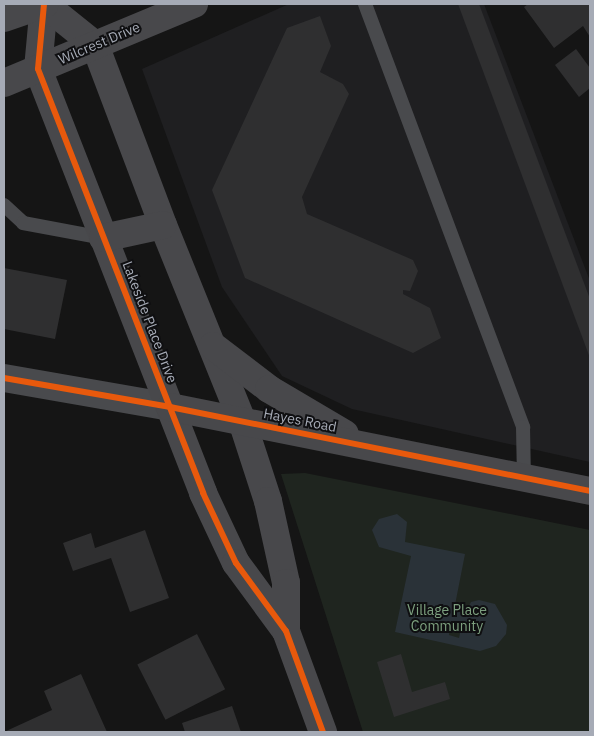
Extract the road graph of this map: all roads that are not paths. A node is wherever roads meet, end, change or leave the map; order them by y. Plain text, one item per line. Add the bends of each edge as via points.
1 (44, 4) edge
2 (194, 4) edge
3 (365, 4) edge
4 (4, 18) edge
5 (95, 44) junction
6 (38, 68) junction
7 (4, 83) edge
8 (4, 205) edge
9 (163, 225) junction
10 (103, 238) junction
11 (211, 345) junction
12 (4, 378) edge
13 (170, 407) junction
14 (242, 422) junction
15 (366, 446) junction
16 (524, 478) junction
17 (590, 491) edge
18 (286, 631) junction
19 (323, 732) edge

1 - 4 street
1 - 5 street
1 - 6 street, Lakeside Place Drive
2 - 5 street, Wilcrest Drive
3 - 16 lane via 523,427
5 - 6 street, Wilcrest Drive
5 - 9 street, Lakeside Place Drive
6 - 7 street, Wilcrest Drive
6 - 10 street, Lakeside Place Drive
8 - 10 lane via 23,223
9 - 10 street
9 - 11 street, Lakeside Place Drive
10 - 13 street, Lakeside Place Drive
11 - 14 street, Lakeside Place Drive
11 - 15 street via 269,389
12 - 13 street, Hayes Road
13 - 14 street, Hayes Road
13 - 18 street, Lakeside Place Drive via 203,493 236,563
14 - 15 street, Hayes Road
14 - 18 street, Lakeside Place Drive via 268,501 284,574
15 - 16 street, Hayes Road
16 - 17 street, Hayes Road
18 - 19 street, Lakeside Place Drive

